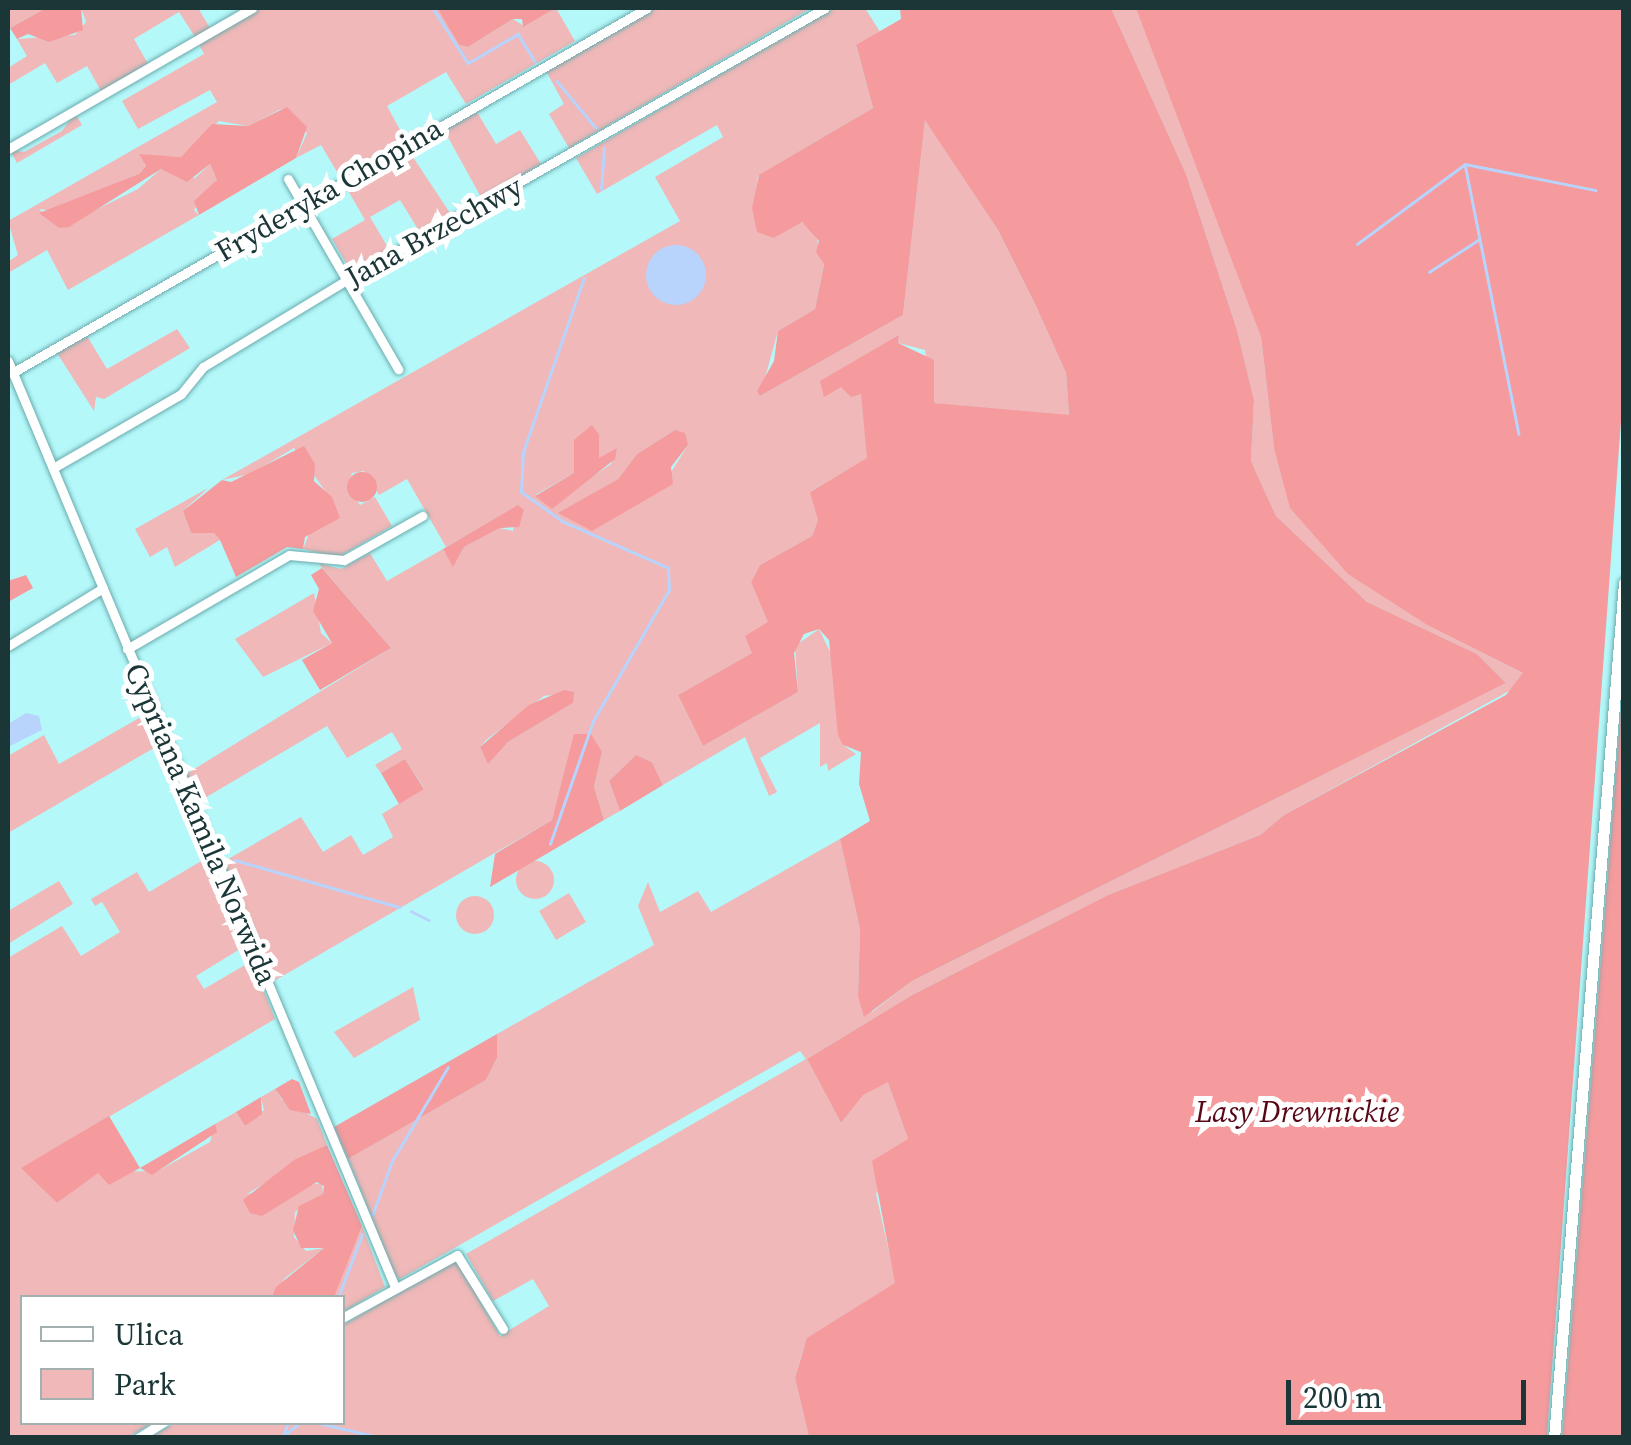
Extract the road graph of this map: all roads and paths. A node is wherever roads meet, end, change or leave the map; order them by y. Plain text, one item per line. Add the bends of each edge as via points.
1 (252, 8) edge
2 (647, 8) edge
3 (825, 8) edge
4 (8, 148) edge
5 (288, 179) dead end
6 (303, 205) junction
7 (345, 282) junction
8 (8, 361) edge
9 (398, 369) dead end
10 (12, 373) junction
11 (53, 468) junction
12 (422, 516) dead end
13 (1624, 583) edge
14 (104, 588) junction
15 (8, 646) edge
16 (127, 649) junction
17 (395, 1287) junction
18 (345, 1316) edge
19 (502, 1329) dead end
20 (1554, 1438) edge

1 - 4 street
2 - 6 street, Fryderyka Chopina
3 - 7 street, Jana Brzechwy
5 - 6 street
6 - 7 street
6 - 10 street, Fryderyka Chopina
7 - 9 street
7 - 11 street, Jana Brzechwy via 202,366 181,394
8 - 10 street, Cypriana Kamila Norwida
10 - 11 street, Cypriana Kamila Norwida
11 - 14 street, Cypriana Kamila Norwida
12 - 16 street via 344,560 290,555
13 - 20 main road
14 - 15 street
14 - 16 street, Cypriana Kamila Norwida
16 - 17 street, Cypriana Kamila Norwida
17 - 18 street
17 - 19 street via 457,1255

